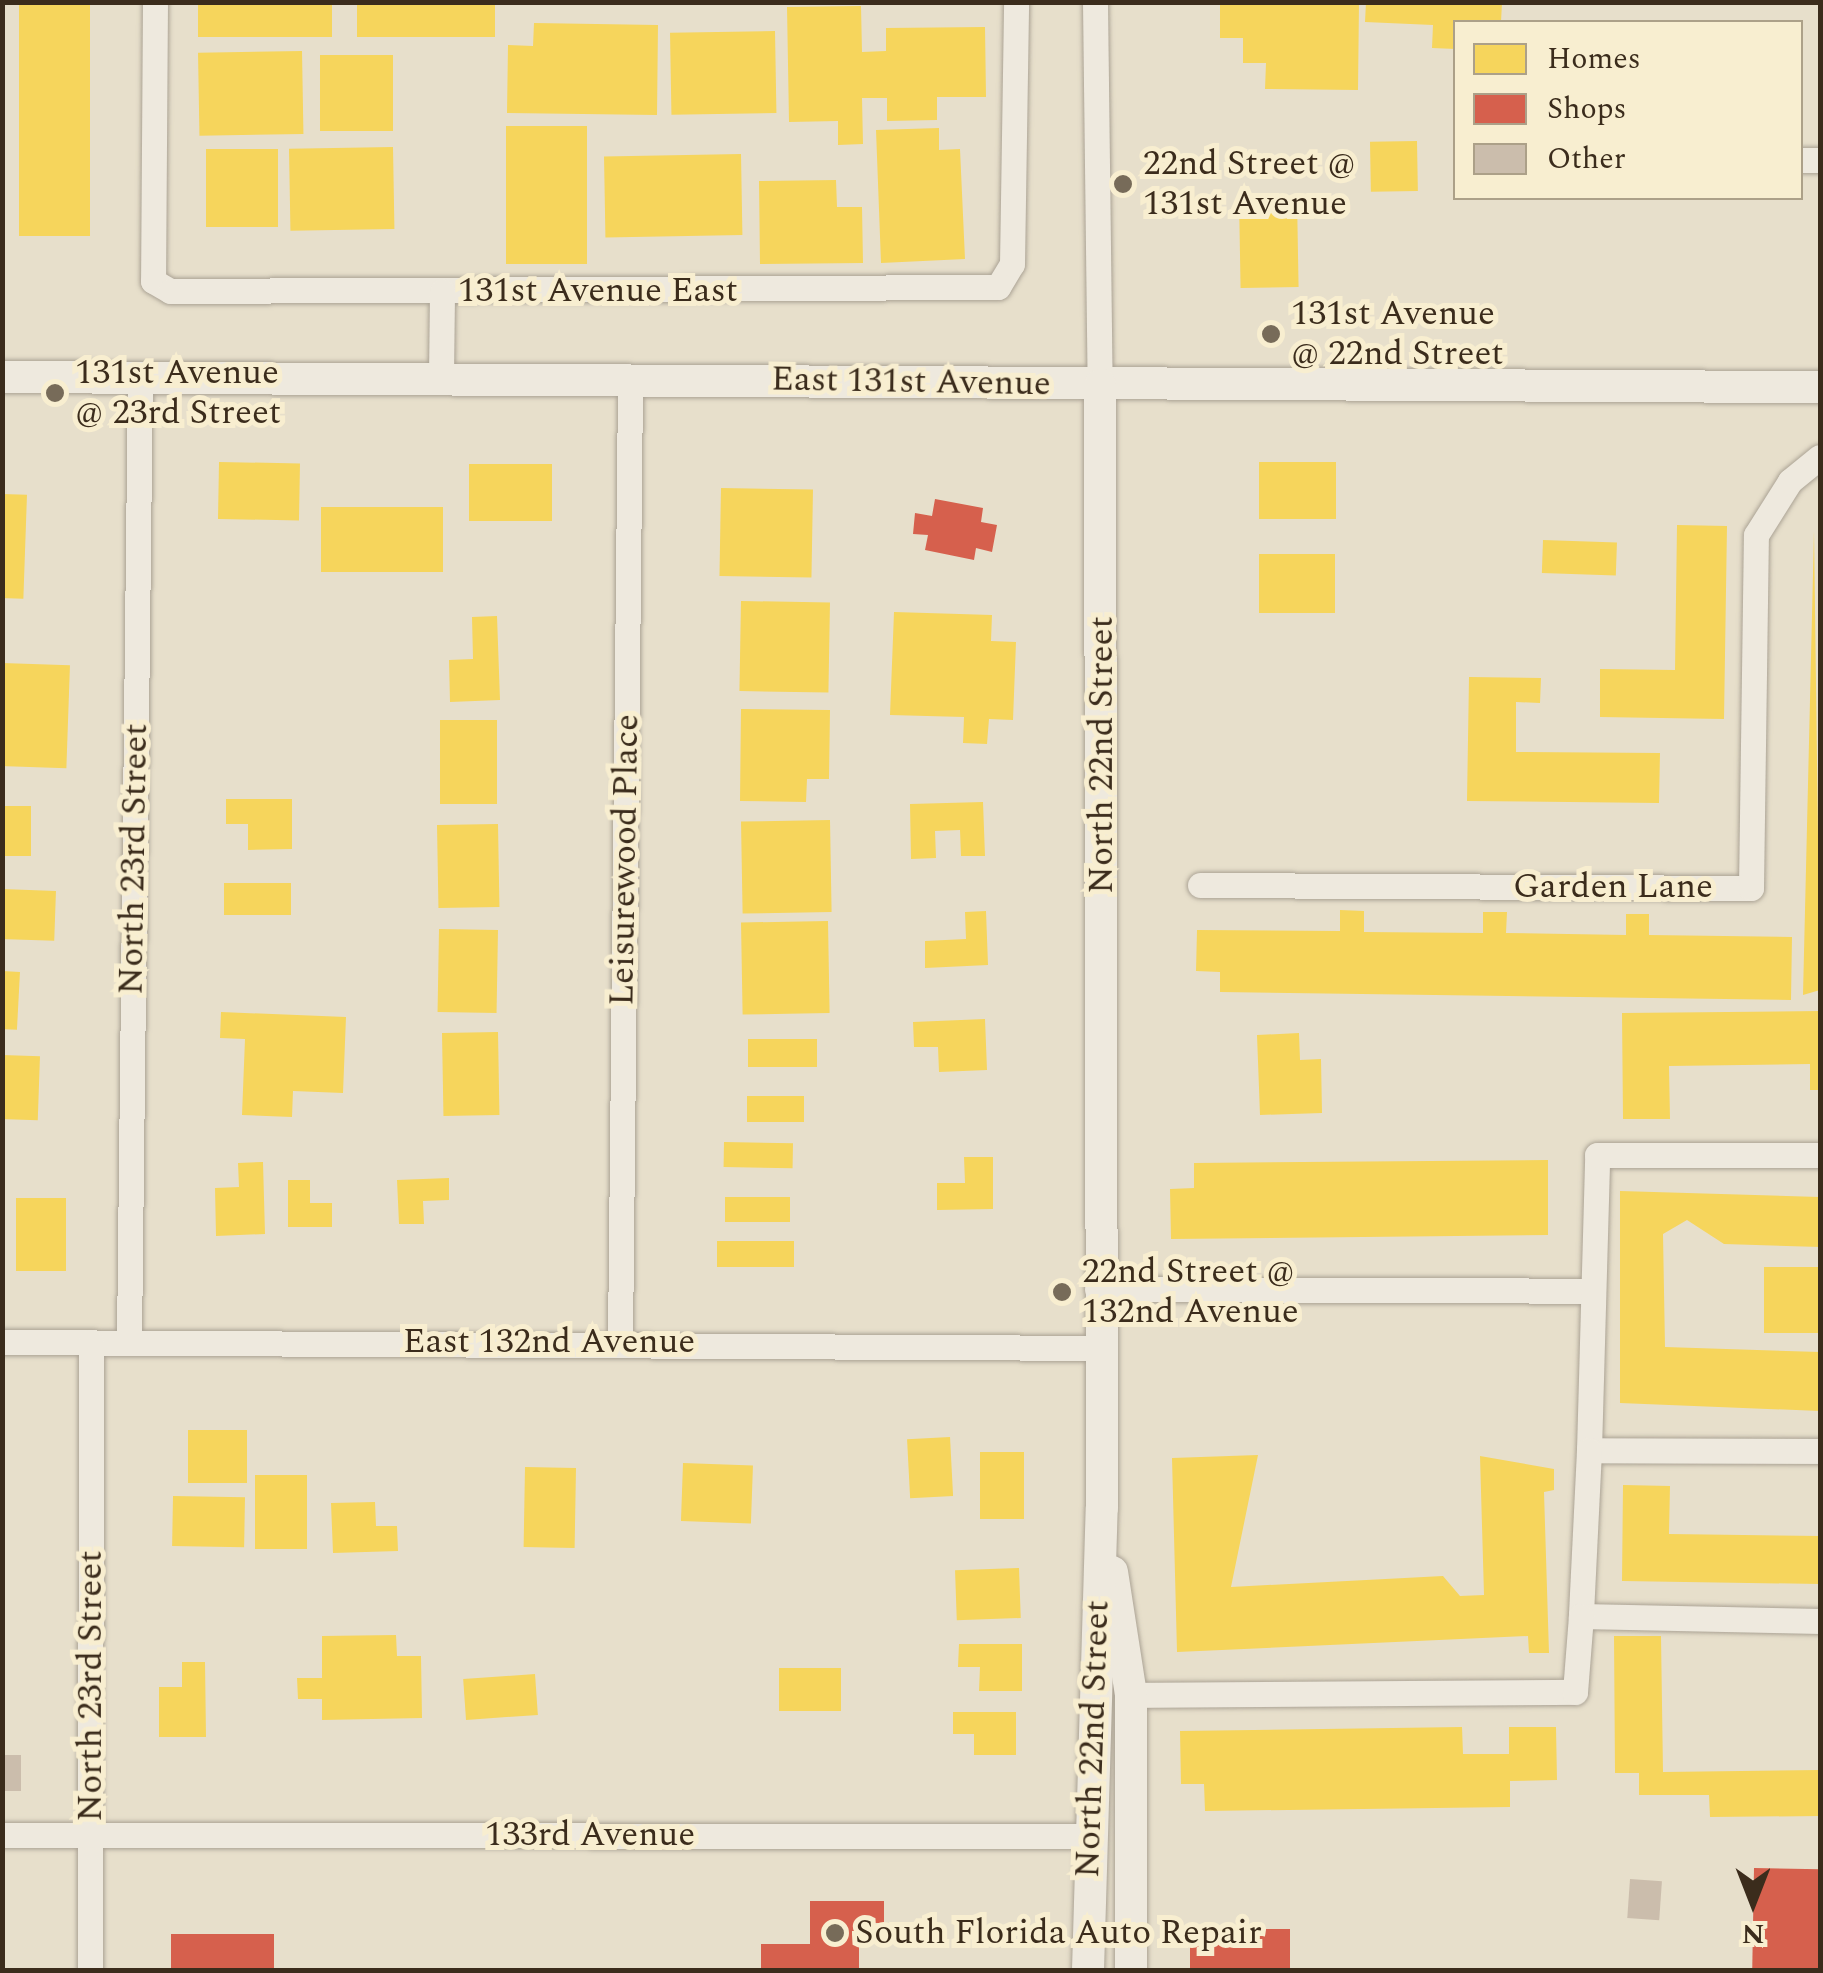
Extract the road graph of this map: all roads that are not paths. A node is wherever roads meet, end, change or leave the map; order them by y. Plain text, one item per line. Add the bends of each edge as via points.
1 (155, 2) edge
2 (1016, 2) edge
3 (1095, 2) edge
4 (442, 291) junction
5 (440, 376) junction
6 (2, 377) edge
7 (140, 377) junction
8 (630, 380) junction
9 (1100, 385) junction
10 (1820, 387) edge
11 (1820, 457) edge
12 (1200, 886) dead end
13 (1820, 1156) edge
14 (1097, 1289) junction
15 (1593, 1291) junction
16 (2, 1342) edge
17 (91, 1342) junction
18 (128, 1342) junction
19 (620, 1342) junction
20 (1096, 1348) junction
21 (1589, 1450) junction
22 (1820, 1451) edge
23 (1102, 1508) junction
24 (1581, 1616) junction
25 (1820, 1621) edge
26 (1131, 1695) junction
27 (91, 1834) junction
28 (2, 1835) edge
29 (1090, 1836) junction
30 (90, 1970) edge
31 (1088, 1970) edge
32 (1131, 1970) edge

1 - 4 street, 131st Avenue East via 153,281 170,291
2 - 4 street, 131st Avenue East via 1012,264 998,287
3 - 9 street, North 22nd Street
4 - 5 street
5 - 7 street, East 131st Avenue
5 - 8 street, East 131st Avenue
6 - 7 street, East 131st Avenue
7 - 18 street, North 23rd Street
8 - 9 street, East 131st Avenue
8 - 19 street, Leisurewood Place
9 - 10 street, East 131st Avenue
9 - 14 street, North 22nd Street
11 - 12 street, Garden Lane via 1790,481 1756,535 1751,888
13 - 15 street via 1597,1154
14 - 15 street
14 - 20 street, North 22nd Street
15 - 21 street
16 - 17 street, East 132nd Avenue
17 - 18 street, East 132nd Avenue
17 - 27 street, North 23rd Street
18 - 19 street, East 132nd Avenue
19 - 20 street, East 132nd Avenue
20 - 23 street, North 22nd Street
21 - 22 street
21 - 24 street
23 - 26 street, North 22nd Street
23 - 29 street, North 22nd Street
24 - 25 street
24 - 26 street via 1575,1692
26 - 32 street, North 22nd Street
27 - 28 street, 133rd Avenue
27 - 29 street, 133rd Avenue
27 - 30 street, North 23rd Street
29 - 31 street, North 22nd Street

